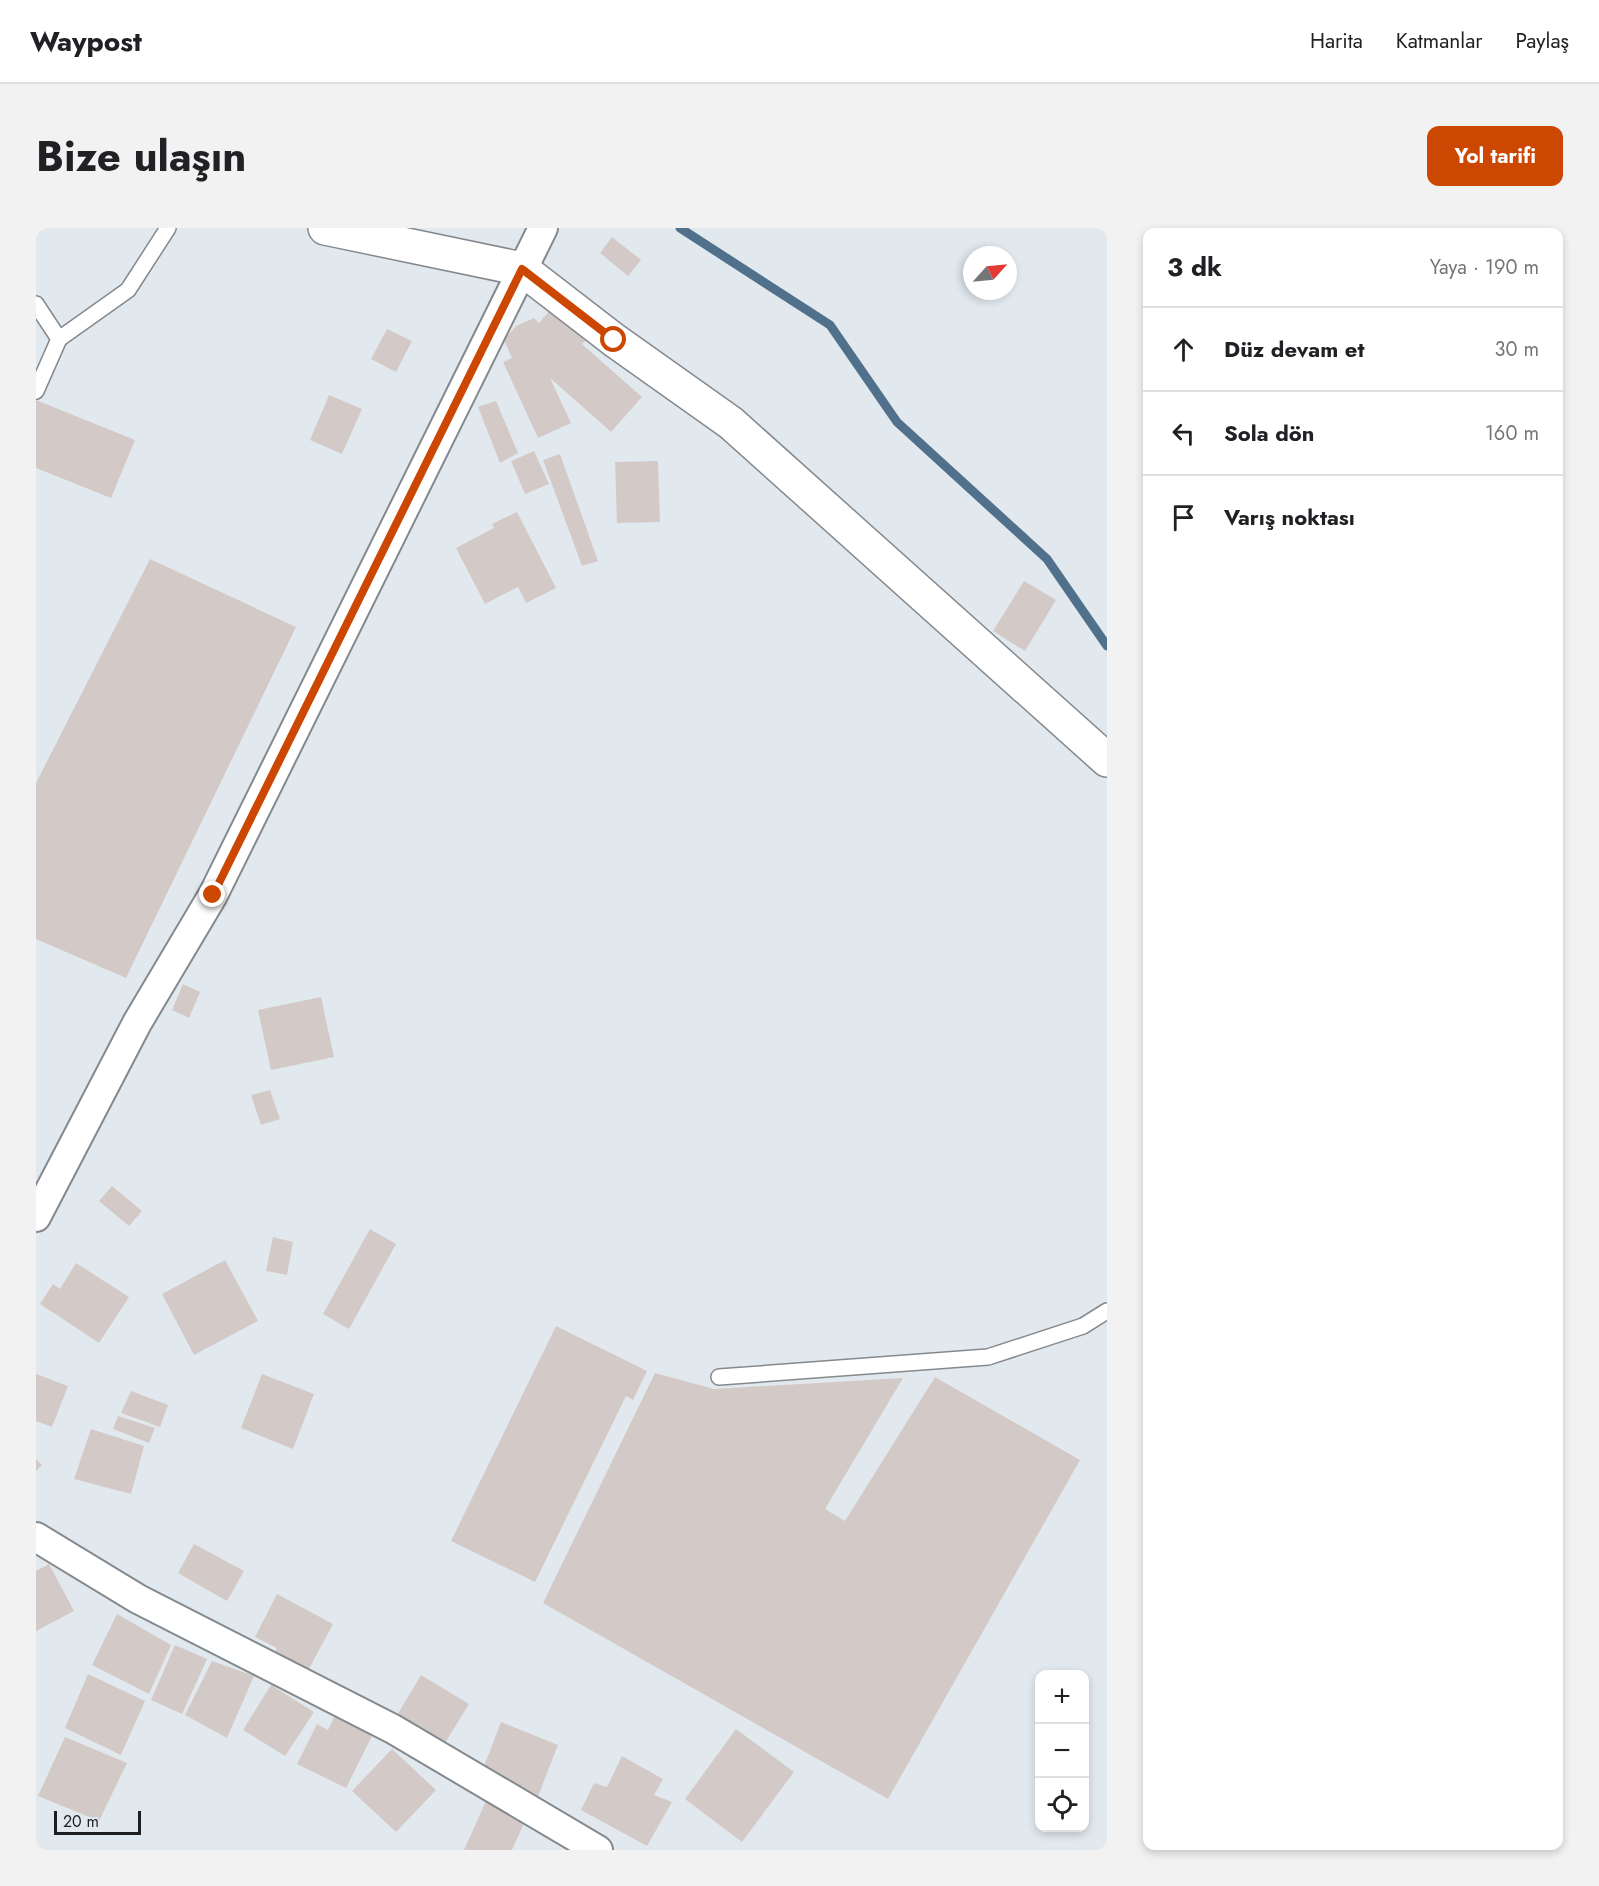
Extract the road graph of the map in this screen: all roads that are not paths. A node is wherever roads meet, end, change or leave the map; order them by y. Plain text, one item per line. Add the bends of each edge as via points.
1 (168, 228) edge
2 (325, 228) edge
3 (543, 228) edge
4 (522, 269) junction
5 (36, 304) edge
6 (59, 339) junction
7 (36, 391) edge
8 (1107, 760) edge
9 (36, 1217) edge
10 (1107, 1311) edge
11 (719, 1377) dead end
12 (36, 1537) edge
13 (598, 1850) edge

1 - 6 lane via 128,290
2 - 4 street
3 - 4 street
4 - 8 street via 731,423
4 - 9 street via 213,895 137,1023
5 - 6 lane
6 - 7 lane
10 - 11 lane via 1083,1326 988,1357
12 - 13 street via 138,1599 393,1729

